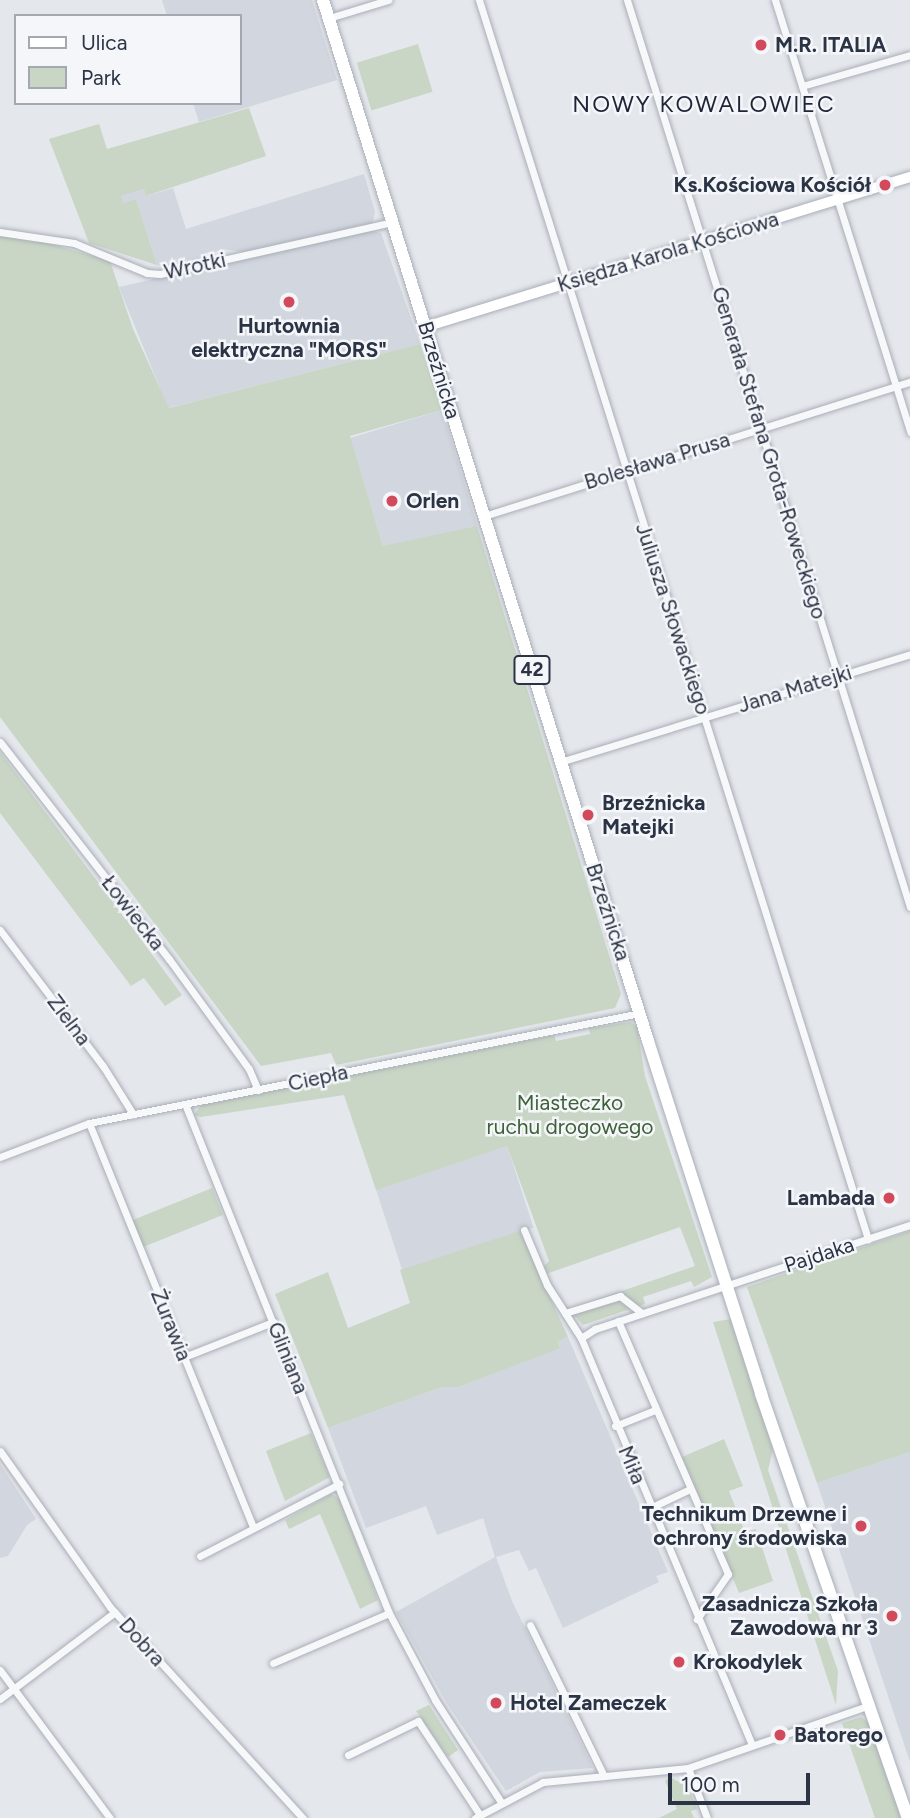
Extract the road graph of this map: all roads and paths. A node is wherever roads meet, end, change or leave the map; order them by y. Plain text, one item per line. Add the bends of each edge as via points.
1 (323, 0) edge
2 (388, 0) edge
3 (479, 0) edge
4 (627, 0) edge
5 (775, 0) edge
6 (328, 18) junction
7 (910, 55) edge
8 (802, 86) junction
9 (910, 177) edge
10 (838, 199) junction
11 (393, 222) junction
12 (0, 232) edge
13 (702, 241) junction
14 (568, 283) junction
15 (425, 327) junction
16 (910, 382) edge
17 (896, 386) junction
18 (761, 429) junction
19 (910, 432) edge
20 (626, 471) junction
21 (484, 516) junction
22 (910, 654) edge
23 (839, 676) junction
24 (705, 718) junction
25 (0, 742) edge
26 (561, 762) junction
27 (910, 907) edge
28 (0, 930) edge
29 (640, 1013) junction
30 (258, 1090) junction
31 (185, 1104) junction
32 (133, 1114) junction
33 (89, 1123) junction
34 (0, 1157) edge
35 (910, 1225) edge
36 (524, 1230) dead end
37 (868, 1239) junction
38 (728, 1285) junction
39 (565, 1313) junction
40 (642, 1313) junction
41 (618, 1321) junction
42 (273, 1322) junction
43 (581, 1338) junction
44 (184, 1357) junction
45 (655, 1410) junction
46 (615, 1426) junction
47 (0, 1451) edge
48 (339, 1484) junction
49 (690, 1489) junction
50 (650, 1508) junction
51 (253, 1527) junction
52 (200, 1556) dead end
53 (115, 1612) junction
54 (389, 1613) junction
55 (697, 1619) junction
56 (530, 1625) dead end
57 (273, 1663) dead end
58 (0, 1670) edge
59 (14, 1689) junction
60 (0, 1699) edge
61 (871, 1704) junction
62 (752, 1745) junction
63 (348, 1755) dead end
64 (688, 1768) junction
65 (604, 1776) junction
66 (501, 1802) junction
67 (477, 1816) edge
68 (110, 1818) edge
69 (303, 1818) edge
70 (707, 1818) edge
71 (908, 1818) edge

1 - 6 main road, Brzeźnicka / 42
2 - 6 street
3 - 14 street, Juliusza Słowackiego
4 - 13 street, Generała Stefana Grota-Roweckiego
5 - 8 street
6 - 11 main road, Brzeźnicka / 42
7 - 8 street
8 - 10 street
9 - 10 street, Księdza Karola Kościowa
10 - 13 street, Księdza Karola Kościowa
10 - 17 street
11 - 12 street, Wrotki via 160,274 146,273 75,243
11 - 15 main road, Brzeźnicka / 42
13 - 14 street, Księdza Karola Kościowa
13 - 18 street, Generała Stefana Grota-Roweckiego
14 - 15 street, Księdza Karola Kościowa
14 - 20 street, Juliusza Słowackiego
15 - 21 main road, Brzeźnicka / 42
16 - 17 street, Bolesława Prusa
17 - 18 street, Bolesława Prusa
17 - 19 street
18 - 20 street, Bolesława Prusa
18 - 23 street, Generała Stefana Grota-Roweckiego
20 - 21 street, Bolesława Prusa
20 - 24 street, Juliusza Słowackiego
21 - 26 main road, Brzeźnicka / 42
22 - 23 street, Jana Matejki
23 - 24 street, Jana Matejki
23 - 27 street, Generała Stefana Grota-Roweckiego
24 - 26 street, Jana Matejki
24 - 37 street, Juliusza Słowackiego
25 - 30 street, Łowiecka via 169,959 249,1069
26 - 29 main road, Brzeźnicka / 42
28 - 32 street, Zielna via 103,1066
29 - 30 street, Ciepła
29 - 38 main road, Brzeźnicka / 42
30 - 31 street, Ciepła
31 - 32 street, Ciepła
31 - 42 street, Gliniana
32 - 33 street, Ciepła
33 - 34 street, Ciepła
33 - 44 street, Żurawia
35 - 37 street, Pajdaka
36 - 39 street, Miła via 547,1285
37 - 38 street, Pajdaka
38 - 40 street
38 - 61 main road, Brzeźnicka / 42
39 - 40 street via 620,1296
39 - 43 street, Miła
40 - 41 street
41 - 43 street
41 - 45 street
42 - 44 street
42 - 48 street, Gliniana
43 - 46 street, Miła
44 - 51 street, Żurawia
45 - 46 street
45 - 49 street
46 - 50 street, Miła
47 - 53 street, Dobra via 62,1544
48 - 51 street
48 - 54 street, Gliniana
49 - 50 street
49 - 55 street via 728,1577
50 - 55 street, Miła
51 - 52 street
53 - 59 street
53 - 69 street, Dobra
54 - 57 street
54 - 66 street, Gliniana via 435,1700
55 - 62 street, Miła
56 - 65 street
58 - 59 street
59 - 60 street
59 - 68 street
61 - 62 street
61 - 71 main road, Brzeźnicka / 42
62 - 64 street
63 - 67 street via 418,1721
64 - 65 street
64 - 70 street
65 - 66 street via 542,1782
66 - 67 street

